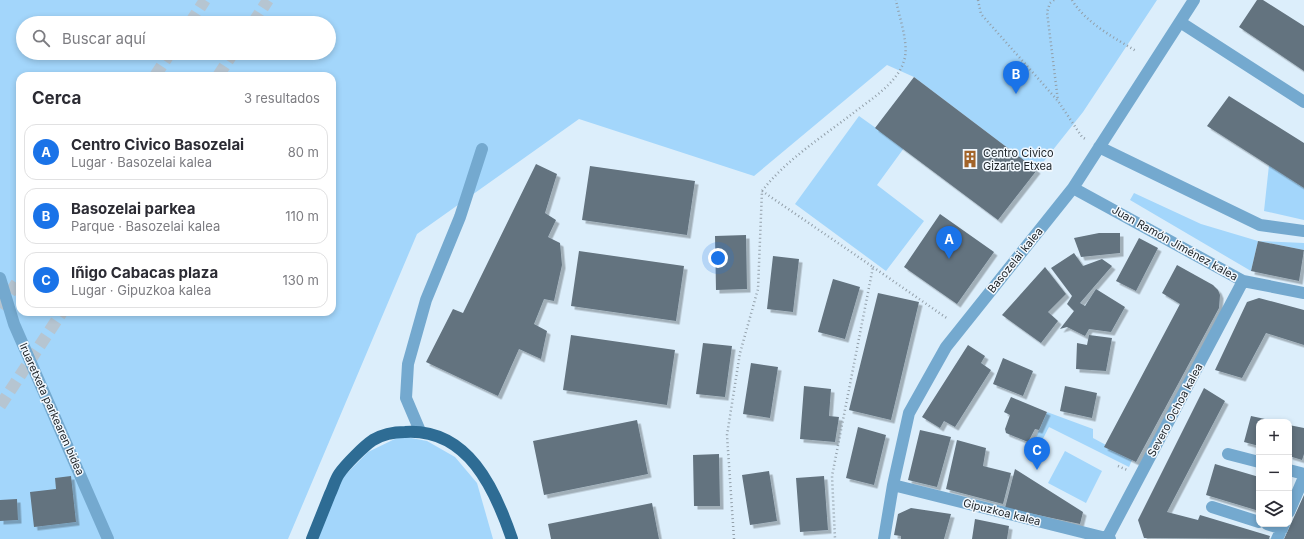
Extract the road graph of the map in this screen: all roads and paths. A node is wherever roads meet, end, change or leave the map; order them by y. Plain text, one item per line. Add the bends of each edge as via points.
1 (896, 0) edge
2 (978, 0) edge
3 (1054, 0) edge
4 (1072, 0) edge
5 (1194, 0) edge
6 (1180, 22) junction
7 (1136, 51) dead end
8 (1058, 101) junction
9 (1304, 102) edge
10 (1099, 147) junction
11 (482, 148) dead end
12 (1073, 188) junction
13 (762, 191) junction
14 (1304, 231) edge
15 (873, 267) junction
16 (0, 278) edge
17 (1243, 281) junction
18 (1304, 293) edge
19 (948, 319) dead end
20 (420, 431) junction
21 (1228, 454) dead end
22 (1256, 461) edge
23 (1292, 471) edge
24 (1304, 476) edge
25 (893, 485) junction
26 (1292, 505) edge
27 (1212, 507) dead end
28 (1256, 521) edge
29 (108, 539) edge
30 (312, 539) edge
31 (512, 539) edge
32 (734, 539) edge
33 (835, 539) edge
34 (884, 539) edge
35 (1109, 539) edge

1 - 13 path via 905,56 900,70 886,87 782,170
2 - 8 path via 981,14
3 - 8 path via 1047,12
4 - 7 path via 1079,11 1099,28
5 - 6 street, Basozelai kalea
6 - 9 street
6 - 10 street, Basozelai kalea
8 - 10 path via 1082,137
10 - 12 street, Basozelai kalea
10 - 14 street via 1260,225
11 - 20 street via 460,217 426,300 408,364 406,398
12 - 17 street, Juan Ramón Jiménez kalea
12 - 25 street, Basozelai kalea via 946,347 909,413
13 - 15 path
13 - 32 path via 758,289 740,353 727,435
15 - 19 path
15 - 33 path via 832,476
16 - 29 street, Iruaretxeta parkearen bidea via 14,324
17 - 18 street, Juan Ramón Jiménez kalea
17 - 35 street, Severo Ochoa kalea
20 - 30 main road via 392,433 373,440 338,475
20 - 31 main road via 445,438 465,453 486,479 501,506
21 - 22 street
23 - 24 street
24 - 26 street
25 - 34 street, Basozelai kalea
25 - 35 street, Gipuzkoa kalea
27 - 28 street

